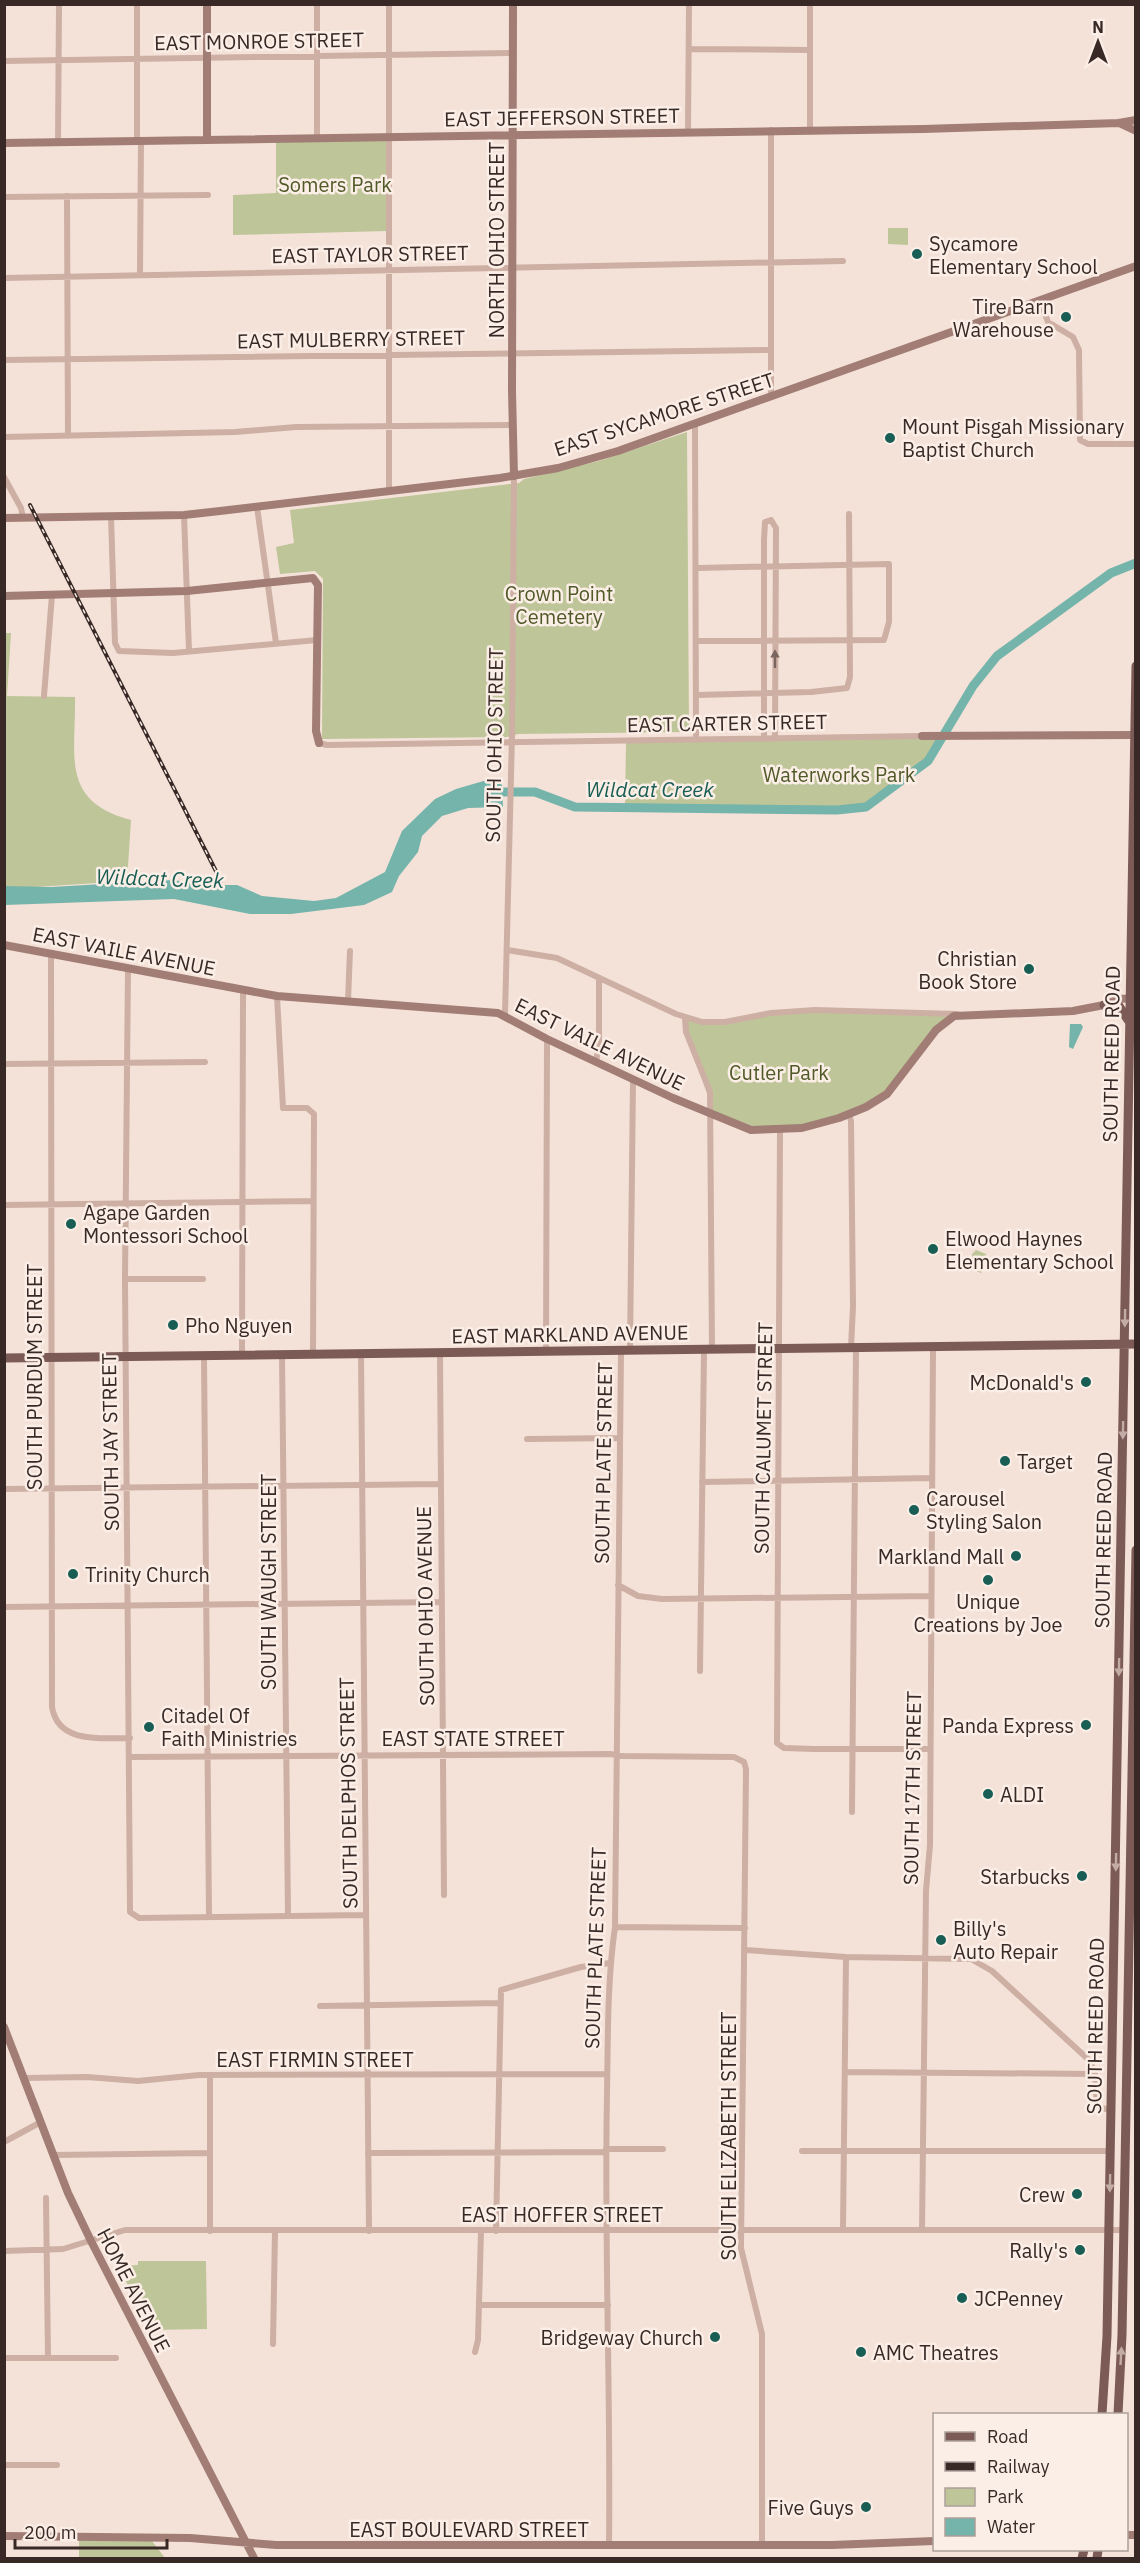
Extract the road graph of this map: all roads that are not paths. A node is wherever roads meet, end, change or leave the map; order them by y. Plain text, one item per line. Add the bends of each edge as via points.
1 (58, 4) edge
2 (137, 4) edge
3 (207, 4) edge
4 (317, 4) edge
5 (389, 4) edge
6 (513, 4) edge
7 (810, 7) edge
8 (689, 8) edge
9 (689, 49) junction
10 (810, 51) junction
11 (513, 53) junction
12 (389, 55) junction
13 (317, 56) junction
14 (207, 58) junction
15 (137, 59) junction
16 (59, 60) junction
17 (4, 61) edge
18 (1136, 120) edge
19 (1119, 123) junction
20 (810, 129) junction
21 (771, 130) junction
22 (688, 131) junction
23 (1136, 131) edge
24 (387, 135) junction
25 (513, 135) junction
26 (317, 137) junction
27 (207, 140) junction
28 (139, 141) junction
29 (58, 142) junction
30 (4, 143) edge
31 (140, 195) junction
32 (208, 195) dead end
33 (68, 196) junction
34 (4, 197) edge
35 (843, 261) dead end
36 (771, 263) junction
37 (1136, 266) edge
38 (512, 268) junction
39 (388, 271) junction
40 (140, 274) junction
41 (67, 275) junction
42 (4, 278) edge
43 (1040, 300) junction
44 (770, 350) junction
45 (512, 353) junction
46 (388, 356) junction
47 (67, 359) junction
48 (4, 360) edge
49 (771, 397) junction
50 (695, 423) junction
51 (512, 425) junction
52 (389, 426) junction
53 (68, 436) junction
54 (4, 437) edge
55 (1136, 444) edge
56 (514, 476) junction
57 (4, 477) edge
58 (389, 491) junction
59 (257, 507) junction
60 (849, 514) dead end
61 (184, 515) junction
62 (111, 516) junction
63 (4, 518) edge
64 (23, 518) junction
65 (851, 565) junction
66 (765, 567) junction
67 (776, 567) junction
68 (697, 568) junction
69 (267, 582) junction
70 (187, 591) junction
71 (113, 593) junction
72 (52, 595) junction
73 (4, 596) edge
74 (850, 639) junction
75 (317, 640) junction
76 (764, 640) junction
77 (775, 640) junction
78 (697, 641) junction
79 (276, 643) junction
80 (189, 651) junction
81 (1136, 666) edge
82 (763, 693) junction
83 (775, 693) junction
84 (696, 694) junction
85 (44, 696) dead end
86 (1135, 735) edge
87 (921, 736) joint
88 (764, 739) junction
89 (775, 739) junction
90 (696, 740) junction
91 (319, 742) joint
92 (512, 742) junction
93 (4, 945) edge
94 (507, 950) junction
95 (350, 951) dead end
96 (51, 954) junction
97 (128, 968) junction
98 (599, 978) junction
99 (243, 990) junction
100 (277, 996) junction
101 (1133, 998) edge
102 (348, 1001) junction
103 (1104, 1005) junction
104 (961, 1014) junction
105 (505, 1015) junction
106 (685, 1018) junction
107 (1130, 1028) junction
108 (547, 1039) junction
109 (205, 1062) dead end
110 (596, 1062) junction
111 (127, 1063) junction
112 (4, 1064) edge
113 (50, 1064) junction
114 (633, 1079) junction
115 (849, 1114) junction
116 (711, 1115) junction
117 (780, 1130) junction
118 (313, 1201) junction
119 (242, 1202) junction
120 (126, 1203) junction
121 (51, 1204) junction
122 (4, 1205) edge
123 (203, 1278) dead end
124 (125, 1279) junction
125 (1124, 1344) junction
126 (1136, 1344) edge
127 (933, 1347) junction
128 (853, 1348) junction
129 (780, 1349) junction
130 (708, 1350) junction
131 (626, 1351) junction
132 (546, 1352) junction
133 (361, 1354) junction
134 (440, 1354) junction
135 (282, 1355) junction
136 (313, 1355) junction
137 (204, 1356) junction
138 (242, 1356) junction
139 (125, 1357) junction
140 (4, 1358) edge
141 (51, 1358) junction
142 (620, 1438) junction
143 (527, 1439) dead end
144 (931, 1478) junction
145 (855, 1480) junction
146 (779, 1481) junction
147 (702, 1482) junction
148 (441, 1484) junction
149 (284, 1486) junction
150 (363, 1486) junction
151 (51, 1488) junction
152 (126, 1488) junction
153 (205, 1488) junction
154 (4, 1490) edge
155 (1136, 1550) edge
156 (618, 1585) junction
157 (931, 1596) junction
158 (854, 1597) junction
159 (777, 1598) junction
160 (701, 1599) junction
161 (442, 1602) junction
162 (363, 1603) junction
163 (206, 1604) junction
164 (285, 1604) junction
165 (128, 1606) junction
166 (4, 1607) edge
167 (51, 1607) junction
168 (700, 1671) dead end
169 (130, 1738) junction
170 (853, 1749) junction
171 (930, 1749) junction
172 (1117, 1749) junction
173 (1134, 1750) edge
174 (443, 1754) junction
175 (364, 1755) junction
176 (617, 1755) junction
177 (286, 1756) junction
178 (130, 1757) junction
179 (207, 1757) junction
180 (743, 1760) joint
181 (852, 1812) dead end
182 (444, 1895) dead end
183 (366, 1915) junction
184 (288, 1916) junction
185 (209, 1917) junction
186 (615, 1927) junction
187 (745, 1928) junction
188 (745, 1950) junction
189 (846, 1957) junction
190 (925, 1957) junction
191 (610, 1963) junction
192 (1132, 1999) edge
193 (500, 2003) junction
194 (369, 2005) junction
195 (320, 2006) dead end
196 (4, 2027) edge
197 (845, 2072) junction
198 (924, 2072) junction
199 (500, 2074) junction
200 (608, 2074) junction
201 (1095, 2074) junction
202 (369, 2075) junction
203 (210, 2076) junction
204 (24, 2078) junction
205 (1111, 2110) junction
206 (41, 2122) junction
207 (4, 2142) edge
208 (663, 2149) dead end
209 (606, 2150) junction
210 (802, 2151) dead end
211 (844, 2151) junction
212 (923, 2151) junction
213 (1110, 2151) junction
214 (210, 2153) junction
215 (498, 2153) junction
216 (368, 2154) junction
217 (54, 2155) junction
218 (46, 2198) dead end
219 (1109, 2229) junction
220 (843, 2230) junction
221 (922, 2230) junction
222 (1124, 2230) junction
223 (210, 2231) junction
224 (275, 2231) junction
225 (369, 2231) junction
226 (481, 2231) junction
227 (496, 2231) junction
228 (605, 2231) junction
229 (742, 2231) junction
230 (91, 2241) junction
231 (48, 2250) junction
232 (4, 2251) edge
233 (480, 2305) junction
234 (608, 2305) junction
235 (273, 2344) dead end
236 (475, 2352) dead end
237 (4, 2358) edge
238 (48, 2358) junction
239 (116, 2358) dead end
240 (1102, 2413) edge
241 (1118, 2413) edge
242 (4, 2465) edge
243 (57, 2465) dead end
244 (4, 2536) edge
245 (933, 2541) edge
246 (246, 2543) junction
247 (609, 2546) junction
248 (762, 2546) junction
249 (254, 2559) edge

1 - 16 street
2 - 15 street
3 - 14 street
4 - 13 street
5 - 12 street
6 - 11 street, NORTH OHIO STREET
7 - 10 street
8 - 9 street
9 - 10 street
9 - 22 street
10 - 20 street
11 - 12 street, EAST MONROE STREET
11 - 25 street, NORTH OHIO STREET
12 - 13 street, EAST MONROE STREET
12 - 24 street
13 - 14 street, EAST MONROE STREET
13 - 26 street
14 - 15 street, EAST MONROE STREET
14 - 27 street
15 - 16 street, EAST MONROE STREET
15 - 28 street
16 - 17 street, EAST MONROE STREET
16 - 29 street
18 - 19 street, EAST JEFFERSON STREET
19 - 20 street, EAST JEFFERSON STREET
19 - 23 street, EAST JEFFERSON STREET
20 - 21 street, EAST JEFFERSON STREET
21 - 22 street, EAST JEFFERSON STREET
21 - 36 street
22 - 25 street, EAST JEFFERSON STREET
24 - 25 street, EAST JEFFERSON STREET
24 - 26 street, EAST JEFFERSON STREET
24 - 39 street
25 - 38 street, NORTH OHIO STREET
26 - 27 street, EAST JEFFERSON STREET
27 - 28 street, EAST JEFFERSON STREET
28 - 29 street, EAST JEFFERSON STREET
28 - 31 street
29 - 30 street, EAST JEFFERSON STREET
31 - 32 street
31 - 33 street
31 - 40 street
33 - 34 street
33 - 41 street
35 - 36 street, EAST TAYLOR STREET
36 - 38 street, EAST TAYLOR STREET
36 - 44 street
37 - 43 street, EAST SYCAMORE STREET
38 - 39 street, EAST TAYLOR STREET
38 - 45 street, NORTH OHIO STREET
39 - 40 street, EAST TAYLOR STREET
39 - 46 street
40 - 41 street, EAST TAYLOR STREET
41 - 42 street, EAST TAYLOR STREET
41 - 47 street
43 - 49 street, EAST SYCAMORE STREET
43 - 55 street via 1048,322 1073,337 1080,350 1080,440 1088,444
44 - 45 street, EAST MULBERRY STREET
44 - 49 street
45 - 46 street, EAST MULBERRY STREET
45 - 51 street, NORTH OHIO STREET
46 - 47 street, EAST MULBERRY STREET
46 - 52 street
47 - 48 street, EAST MULBERRY STREET
47 - 53 street
49 - 50 street, EAST SYCAMORE STREET
50 - 56 street, EAST SYCAMORE STREET via 598,457
50 - 68 street
51 - 52 street
51 - 56 street, NORTH OHIO STREET
52 - 53 street
52 - 58 street
53 - 54 street
56 - 58 street, EAST SYCAMORE STREET
56 - 92 street, SOUTH OHIO STREET
57 - 64 street
58 - 59 street, EAST SYCAMORE STREET
59 - 61 street, EAST SYCAMORE STREET
59 - 69 street
60 - 65 street
61 - 62 street, EAST SYCAMORE STREET
61 - 70 street
62 - 64 street, EAST SYCAMORE STREET
62 - 71 street
63 - 64 street, EAST SYCAMORE STREET
65 - 67 street
65 - 74 street
65 - 74 street via 889,564 889,622 884,640
66 - 67 street
66 - 67 street via 765,522 771,520 776,528
66 - 68 street
66 - 76 street
67 - 77 street
68 - 78 street
69 - 70 street
69 - 75 street via 316,579
69 - 79 street
70 - 71 street
70 - 80 street
71 - 72 street
71 - 80 street via 117,649 125,653
72 - 73 street
72 - 85 street
74 - 77 street
74 - 83 street via 849,685 843,691
75 - 79 street
75 - 91 street
76 - 77 street
76 - 78 street
76 - 82 street
83 -> 77 street
78 - 84 street
79 - 80 street
81 - 86 main road, SOUTH REED ROAD
82 - 83 street
82 - 84 street
82 - 88 street
83 - 89 street
84 - 90 street
86 - 87 street, EAST CARTER STREET
86 - 101 main road, SOUTH REED ROAD
87 - 89 street, EAST CARTER STREET
88 - 89 street, EAST CARTER STREET
88 - 90 street, EAST CARTER STREET
90 - 92 street, EAST CARTER STREET
91 - 92 street, EAST CARTER STREET
92 - 94 street, SOUTH OHIO STREET
93 - 96 street, EAST VAILE AVENUE
94 - 98 street via 549,955
94 - 105 street, SOUTH OHIO STREET
95 - 102 street
96 - 97 street, EAST VAILE AVENUE
96 - 113 street, SOUTH PURDUM STREET
97 - 99 street, EAST VAILE AVENUE
97 - 111 street, SOUTH JAY STREET
98 - 106 street
98 - 110 street
99 - 100 street, EAST VAILE AVENUE
99 - 119 street
100 - 102 street, EAST VAILE AVENUE
100 - 118 street via 283,1108 312,1110
101 - 103 street
101 - 107 main road, SOUTH REED ROAD
102 - 105 street, EAST VAILE AVENUE
103 - 104 street via 1028,1014
103 - 107 main road via 1119,1006
104 - 106 street via 815,1010 725,1022
104 - 115 street, EAST VAILE AVENUE via 942,1024 887,1094
105 - 108 street, EAST VAILE AVENUE
106 - 116 street via 686,1032 710,1092
107 -> 125 main road, SOUTH REED ROAD
108 - 110 street, EAST VAILE AVENUE
108 - 132 street
109 - 111 street
110 - 114 street, EAST VAILE AVENUE
111 - 113 street
111 - 120 street, SOUTH JAY STREET
112 - 113 street
113 - 121 street, SOUTH PURDUM STREET
114 - 116 street, EAST VAILE AVENUE
114 - 131 street, SOUTH PLATE STREET
115 - 117 street, EAST VAILE AVENUE via 817,1125
115 - 128 street
116 - 117 street, EAST VAILE AVENUE via 746,1129
116 - 130 street
117 - 129 street, SOUTH CALUMET STREET
118 - 119 street
118 - 136 street
119 - 120 street
119 - 138 street
120 - 121 street
120 - 124 street, SOUTH JAY STREET
121 - 122 street
121 - 141 street, SOUTH PURDUM STREET
123 - 124 street
124 - 139 street, SOUTH JAY STREET
125 - 126 main road, EAST MARKLAND AVENUE
125 - 127 main road, EAST MARKLAND AVENUE
125 -> 172 main road, SOUTH REED ROAD
127 - 128 main road, EAST MARKLAND AVENUE
127 - 144 street, SOUTH 17TH STREET
128 - 129 main road, EAST MARKLAND AVENUE
128 - 145 street
129 - 130 main road, EAST MARKLAND AVENUE
129 - 146 street, SOUTH CALUMET STREET
130 - 131 main road, EAST MARKLAND AVENUE
130 - 147 street
131 - 132 main road, EAST MARKLAND AVENUE
131 - 142 street, SOUTH PLATE STREET
132 - 134 main road, EAST MARKLAND AVENUE
133 - 134 main road, EAST MARKLAND AVENUE
133 - 136 main road, EAST MARKLAND AVENUE
133 - 150 street, SOUTH DELPHOS STREET
134 - 148 street, SOUTH OHIO AVENUE
135 - 136 main road, EAST MARKLAND AVENUE
135 - 138 main road, EAST MARKLAND AVENUE
135 - 149 street, SOUTH WAUGH STREET
137 - 138 main road, EAST MARKLAND AVENUE
137 - 139 main road, EAST MARKLAND AVENUE
137 - 153 street
139 - 141 main road, EAST MARKLAND AVENUE
139 - 152 street, SOUTH JAY STREET
140 - 141 main road, EAST MARKLAND AVENUE
141 - 151 street, SOUTH PURDUM STREET
142 - 143 street
142 - 156 street, SOUTH PLATE STREET
144 - 145 street
144 - 157 street, SOUTH 17TH STREET
145 - 146 street
145 - 158 street
146 - 147 street
146 - 159 street, SOUTH CALUMET STREET
147 - 160 street
148 - 150 street
148 - 161 street, SOUTH OHIO AVENUE
149 - 150 street
149 - 153 street
149 - 164 street, SOUTH WAUGH STREET
150 - 162 street, SOUTH DELPHOS STREET
151 - 152 street
151 - 154 street
151 - 167 street, SOUTH PURDUM STREET
152 - 153 street
152 - 165 street, SOUTH JAY STREET
153 - 163 street
155 - 173 main road, SOUTH REED ROAD
156 - 160 street via 648,1598
156 - 176 street, SOUTH PLATE STREET
157 - 158 street
157 - 171 street, SOUTH 17TH STREET
158 - 159 street
158 - 170 street
159 - 160 street
159 - 170 street, SOUTH CALUMET STREET via 780,1746
160 - 168 street
161 - 162 street
161 - 174 street, SOUTH OHIO AVENUE
162 - 164 street
162 - 175 street, SOUTH DELPHOS STREET
163 - 164 street
163 - 165 street
163 - 179 street
164 - 177 street, SOUTH WAUGH STREET
165 - 167 street
165 - 169 street, SOUTH JAY STREET
166 - 167 street
167 - 169 street, SOUTH PURDUM STREET via 55,1720 80,1737
169 - 178 street, SOUTH JAY STREET
170 - 171 street
170 - 181 street
171 - 190 street, SOUTH 17TH STREET
172 - 173 street
172 -> 205 main road, SOUTH REED ROAD
173 - 192 main road, SOUTH REED ROAD
174 - 175 street, EAST STATE STREET
174 - 176 street, EAST STATE STREET
174 - 182 street, SOUTH OHIO AVENUE
175 - 177 street, EAST STATE STREET
175 - 183 street, SOUTH DELPHOS STREET
176 - 180 street, EAST STATE STREET
176 - 186 street, SOUTH PLATE STREET
177 - 179 street, EAST STATE STREET
177 - 184 street, SOUTH WAUGH STREET
178 - 179 street, EAST STATE STREET
178 - 185 street, SOUTH JAY STREET via 132,1916
179 - 185 street
180 - 187 street, SOUTH ELIZABETH STREET
183 - 184 street
183 - 194 street, SOUTH DELPHOS STREET
184 - 185 street
186 - 187 street
186 - 191 street, SOUTH PLATE STREET
187 - 188 street, SOUTH ELIZABETH STREET
188 - 189 street
188 - 229 street, SOUTH ELIZABETH STREET
189 - 190 street
189 - 197 street
190 - 198 street, SOUTH 17TH STREET
190 - 201 street via 966,1958 982,1964 1090,2061
191 - 193 street via 581,1967 501,1990
191 - 200 street, SOUTH PLATE STREET
192 - 222 main road, SOUTH REED ROAD
193 - 194 street
193 - 199 street
194 - 195 street
194 - 202 street, SOUTH DELPHOS STREET
196 - 204 street, HOME AVENUE
197 - 198 street
197 - 211 street
198 - 201 street
198 - 212 street, SOUTH 17TH STREET
199 - 200 street, EAST FIRMIN STREET
199 - 202 street, EAST FIRMIN STREET
199 - 215 street
200 - 209 street, SOUTH PLATE STREET
201 - 205 street via 1097,2107
202 - 203 street, EAST FIRMIN STREET
202 - 216 street, SOUTH DELPHOS STREET
203 - 204 street, EAST FIRMIN STREET via 138,2081
203 - 214 street
204 - 206 street, HOME AVENUE
205 - 213 main road, SOUTH REED ROAD
206 - 207 street
206 - 217 street, HOME AVENUE
208 - 209 street
209 - 215 street
209 - 228 street, SOUTH PLATE STREET
210 - 211 street
211 - 212 street
211 - 220 street
212 - 213 street
212 - 221 street, SOUTH 17TH STREET
213 -> 219 main road, SOUTH REED ROAD
214 - 217 street
214 - 223 street
215 - 216 street
215 - 227 street
216 - 225 street, SOUTH DELPHOS STREET
217 - 230 street, HOME AVENUE
218 - 231 street
219 - 221 street, EAST HOFFER STREET
219 - 222 street, EAST HOFFER STREET
219 - 240 main road, SOUTH REED ROAD
220 - 221 street, EAST HOFFER STREET
220 - 229 street, EAST HOFFER STREET
241 -> 222 main road, SOUTH REED ROAD
223 - 224 street, EAST HOFFER STREET
223 - 230 street, EAST HOFFER STREET via 119,2230
224 - 225 street, EAST HOFFER STREET
224 - 235 street
225 - 226 street, EAST HOFFER STREET
226 - 227 street, EAST HOFFER STREET
226 - 233 street
227 - 228 street, EAST HOFFER STREET
228 - 229 street, EAST HOFFER STREET
228 - 234 street, SOUTH PLATE STREET
229 - 248 street, SOUTH ELIZABETH STREET via 743,2262 762,2334
230 - 231 street, EAST HOFFER STREET
230 - 246 street, HOME AVENUE
231 - 232 street, EAST HOFFER STREET
231 - 238 street
233 - 234 street
233 - 236 street
234 - 247 street, SOUTH PLATE STREET
237 - 238 street
238 - 239 street
242 - 243 street
244 - 246 street, EAST BOULEVARD STREET via 149,2537
245 - 248 street, EAST BOULEVARD STREET
246 - 247 street, EAST BOULEVARD STREET
246 - 249 street, HOME AVENUE
247 - 248 street, EAST BOULEVARD STREET

